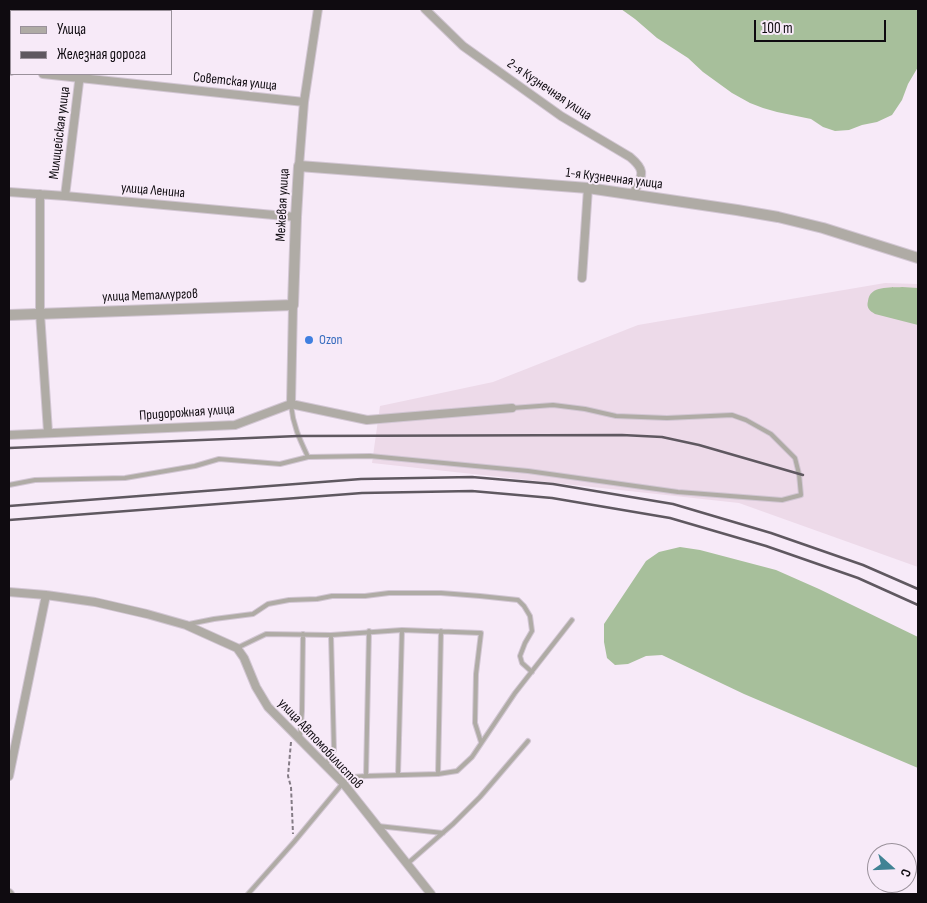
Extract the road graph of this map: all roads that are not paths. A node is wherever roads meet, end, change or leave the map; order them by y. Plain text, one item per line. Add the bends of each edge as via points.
1 (318, 9) edge
2 (425, 9) edge
3 (62, 75) edge
4 (80, 76) edge
5 (304, 102) junction
6 (299, 166) junction
7 (588, 188) junction
8 (9, 192) edge
9 (40, 194) junction
10 (633, 195) junction
11 (65, 196) junction
12 (296, 217) junction
13 (918, 258) edge
14 (582, 278) dead end
15 (293, 305) junction
16 (40, 314) junction
17 (9, 315) edge
18 (290, 404) junction
19 (512, 408) joint
20 (48, 432) junction
21 (9, 434) edge
22 (308, 457) junction
23 (9, 485) edge
24 (9, 592) edge
25 (46, 594) junction
26 (572, 620) dead end
27 (186, 625) junction
28 (402, 630) junction
29 (369, 631) junction
30 (441, 631) junction
31 (303, 634) junction
32 (331, 635) junction
33 (238, 648) junction
34 (532, 672) junction
35 (299, 739) junction
36 (528, 741) dead end
37 (481, 742) junction
38 (324, 765) junction
39 (438, 774) junction
40 (398, 775) junction
41 (9, 776) edge
42 (366, 776) junction
43 (343, 784) junction
44 (376, 826) junction
45 (443, 833) junction
46 (407, 864) junction
47 (248, 894) edge
48 (431, 894) edge

1 - 5 street, Межевая улица
2 - 10 street, 2-я Кузнечная улица via 463,46 561,116 638,164 642,175
3 - 4 street, Советская улица
4 - 5 street, Советская улица
4 - 11 street, Милицейская улица
5 - 6 street, Межевая улица
6 - 7 street, 1-я Кузнечная улица
6 - 12 street, Межевая улица
7 - 10 street, 1-я Кузнечная улица
7 - 14 street
8 - 9 street, улица Ленина
9 - 11 street, улица Ленина
9 - 16 street
10 - 13 street, 1-я Кузнечная улица via 778,217
11 - 12 street, улица Ленина
12 - 15 street, Межевая улица
15 - 16 street, улица Металлургов
15 - 18 street, Межевая улица
16 - 17 street, улица Металлургов
16 - 20 street
18 - 19 street via 367,420
18 - 20 street, Придорожная улица via 235,425
18 - 22 lane via 298,436
19 - 22 lane via 554,405 616,416 650,418 732,415 771,434 795,458 801,495 782,500 678,492 420,460 370,456
20 - 21 street, Придорожная улица
22 - 23 lane via 280,464 219,459 125,478 35,480
24 - 25 street
25 - 27 street via 95,602
25 - 41 street
26 - 34 lane
27 - 33 street
27 - 34 lane via 253,614 268,604 332,596 441,593 518,600 530,616 532,631 520,656 522,663
28 - 29 lane
28 - 30 lane
28 - 40 lane
29 - 32 lane
29 - 42 lane
30 - 37 lane via 481,633 475,724
30 - 39 lane
31 - 32 lane
31 - 33 lane via 266,634
31 - 35 lane
32 - 38 lane via 334,750
33 - 35 street, улица Автомобилистов via 268,707
34 - 37 lane
35 - 38 street, улица Автомобилистов
36 - 45 lane via 480,797
37 - 39 lane via 472,757 457,771
38 - 43 street, улица Автомобилистов
39 - 40 lane
40 - 42 lane
42 - 43 lane via 344,780
43 - 44 street, улица Автомобилистов
43 - 47 lane
44 - 45 lane
44 - 46 street, улица Автомобилистов
45 - 46 lane
46 - 48 street, улица Автомобилистов

